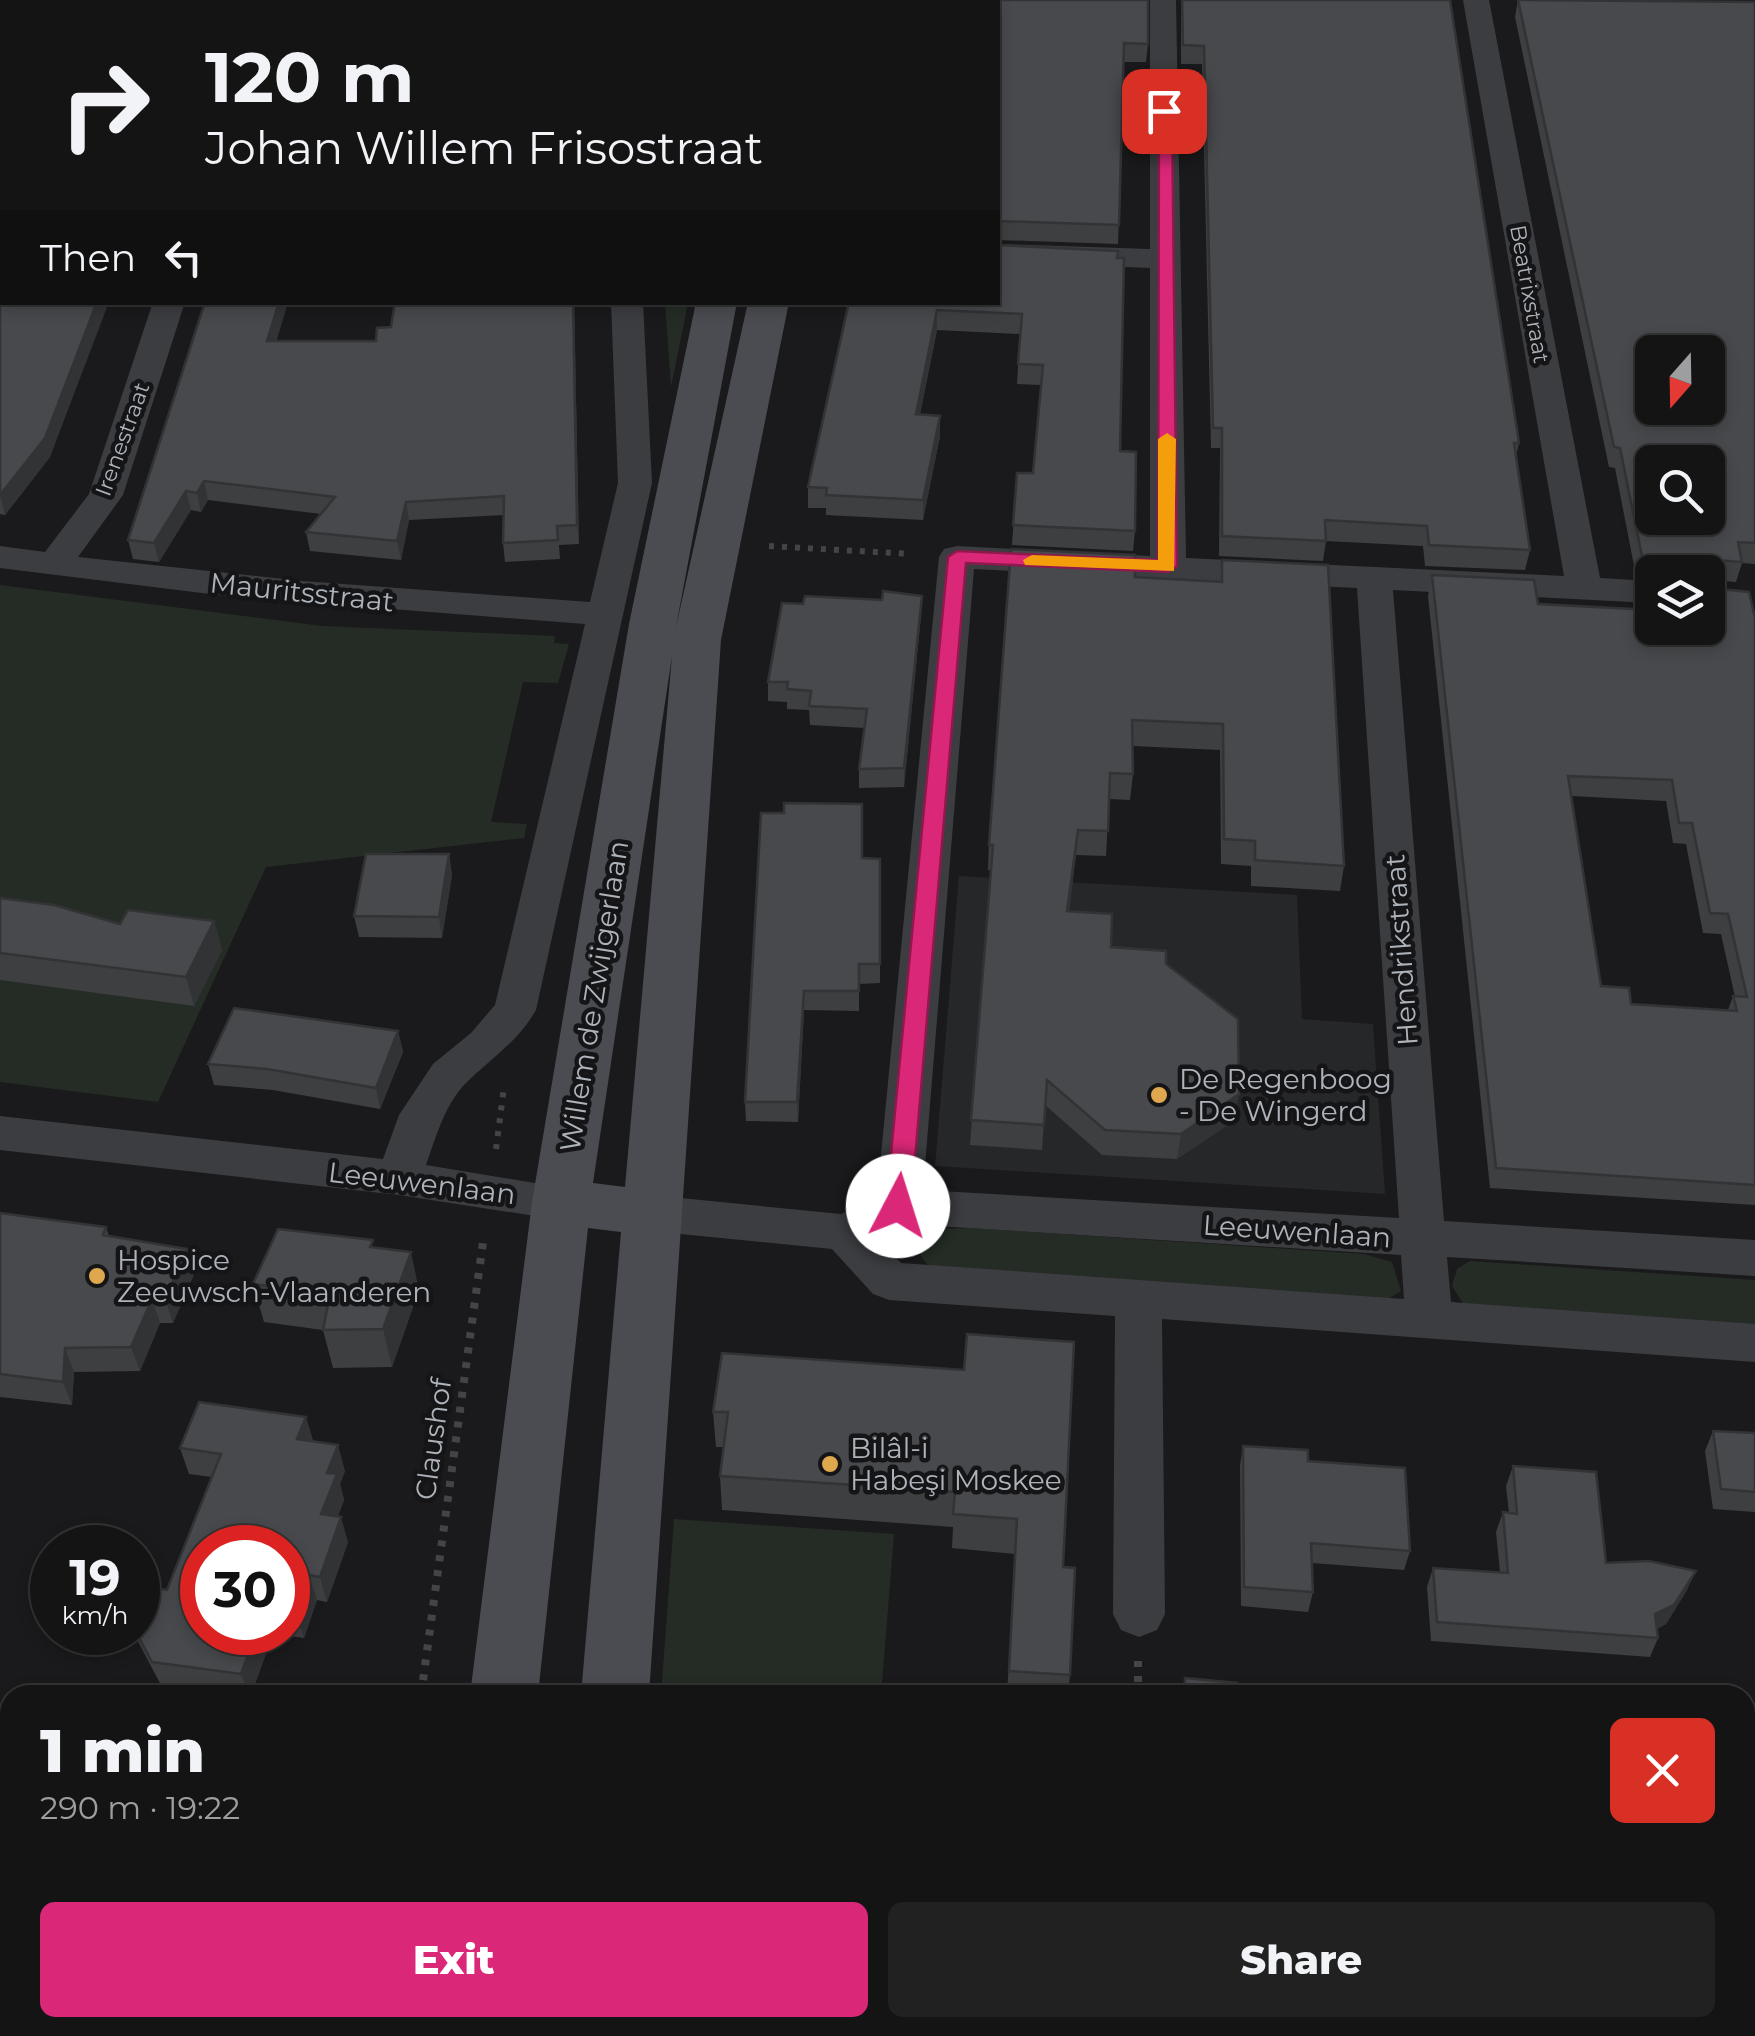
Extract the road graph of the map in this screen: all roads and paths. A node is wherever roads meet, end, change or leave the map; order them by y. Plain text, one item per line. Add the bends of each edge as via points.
1 (1163, 0) edge
2 (1476, 0) edge
3 (1000, 252) edge
4 (1166, 259) junction
5 (168, 305) edge
6 (627, 305) edge
7 (717, 305) edge
8 (768, 305) edge
9 (756, 545) dead end
10 (0, 556) edge
11 (957, 557) junction
12 (54, 565) junction
13 (1168, 566) junction
14 (1374, 579) junction
15 (1584, 589) junction
16 (1635, 591) edge
17 (605, 614) junction
18 (486, 1044) junction
19 (0, 1133) edge
20 (399, 1178) junction
21 (490, 1190) junction
22 (561, 1202) junction
23 (898, 1206) junction
24 (650, 1213) junction
25 (845, 1232) junction
26 (1421, 1239) junction
27 (1755, 1258) edge
28 (1138, 1300) junction
29 (1428, 1321) junction
30 (1755, 1343) edge
31 (1138, 1614) dead end
32 (422, 1685) edge
33 (505, 1685) edge
34 (616, 1685) edge

1 - 4 street
2 - 15 street, Beatrixstraat
3 - 4 street
4 - 13 street
5 - 12 street, Irenestraat via 106,495
6 - 17 street via 635,483
7 - 22 main road, Willem de Zwijgerlaan via 653,624
8 - 24 main road via 698,640
9 - 11 path
10 - 12 street, Mauritsstraat
11 - 13 street
11 - 23 street
12 - 17 street, Mauritsstraat via 372,600
13 - 14 street
14 - 15 street
14 - 26 street, Hendrikstraat
15 - 16 street
17 - 18 street via 515,1010
18 - 20 street via 448,1075 421,1115
18 - 21 path, Claushof via 507,1064
19 - 20 street, Leeuwenlaan
20 - 21 street, Leeuwenlaan
21 - 22 street, Leeuwenlaan
21 - 32 path, Claushof
22 - 24 main road, Leeuwenlaan
22 - 33 main road, Willem de Zwijgerlaan
23 - 25 street, Leeuwenlaan
23 - 26 street, Leeuwenlaan
24 - 25 street, Leeuwenlaan
24 - 34 main road
25 - 28 street via 889,1281
26 - 27 street, Leeuwenlaan
26 - 29 street, Hendrikstraat
28 - 29 street
28 - 31 street
29 - 30 street

